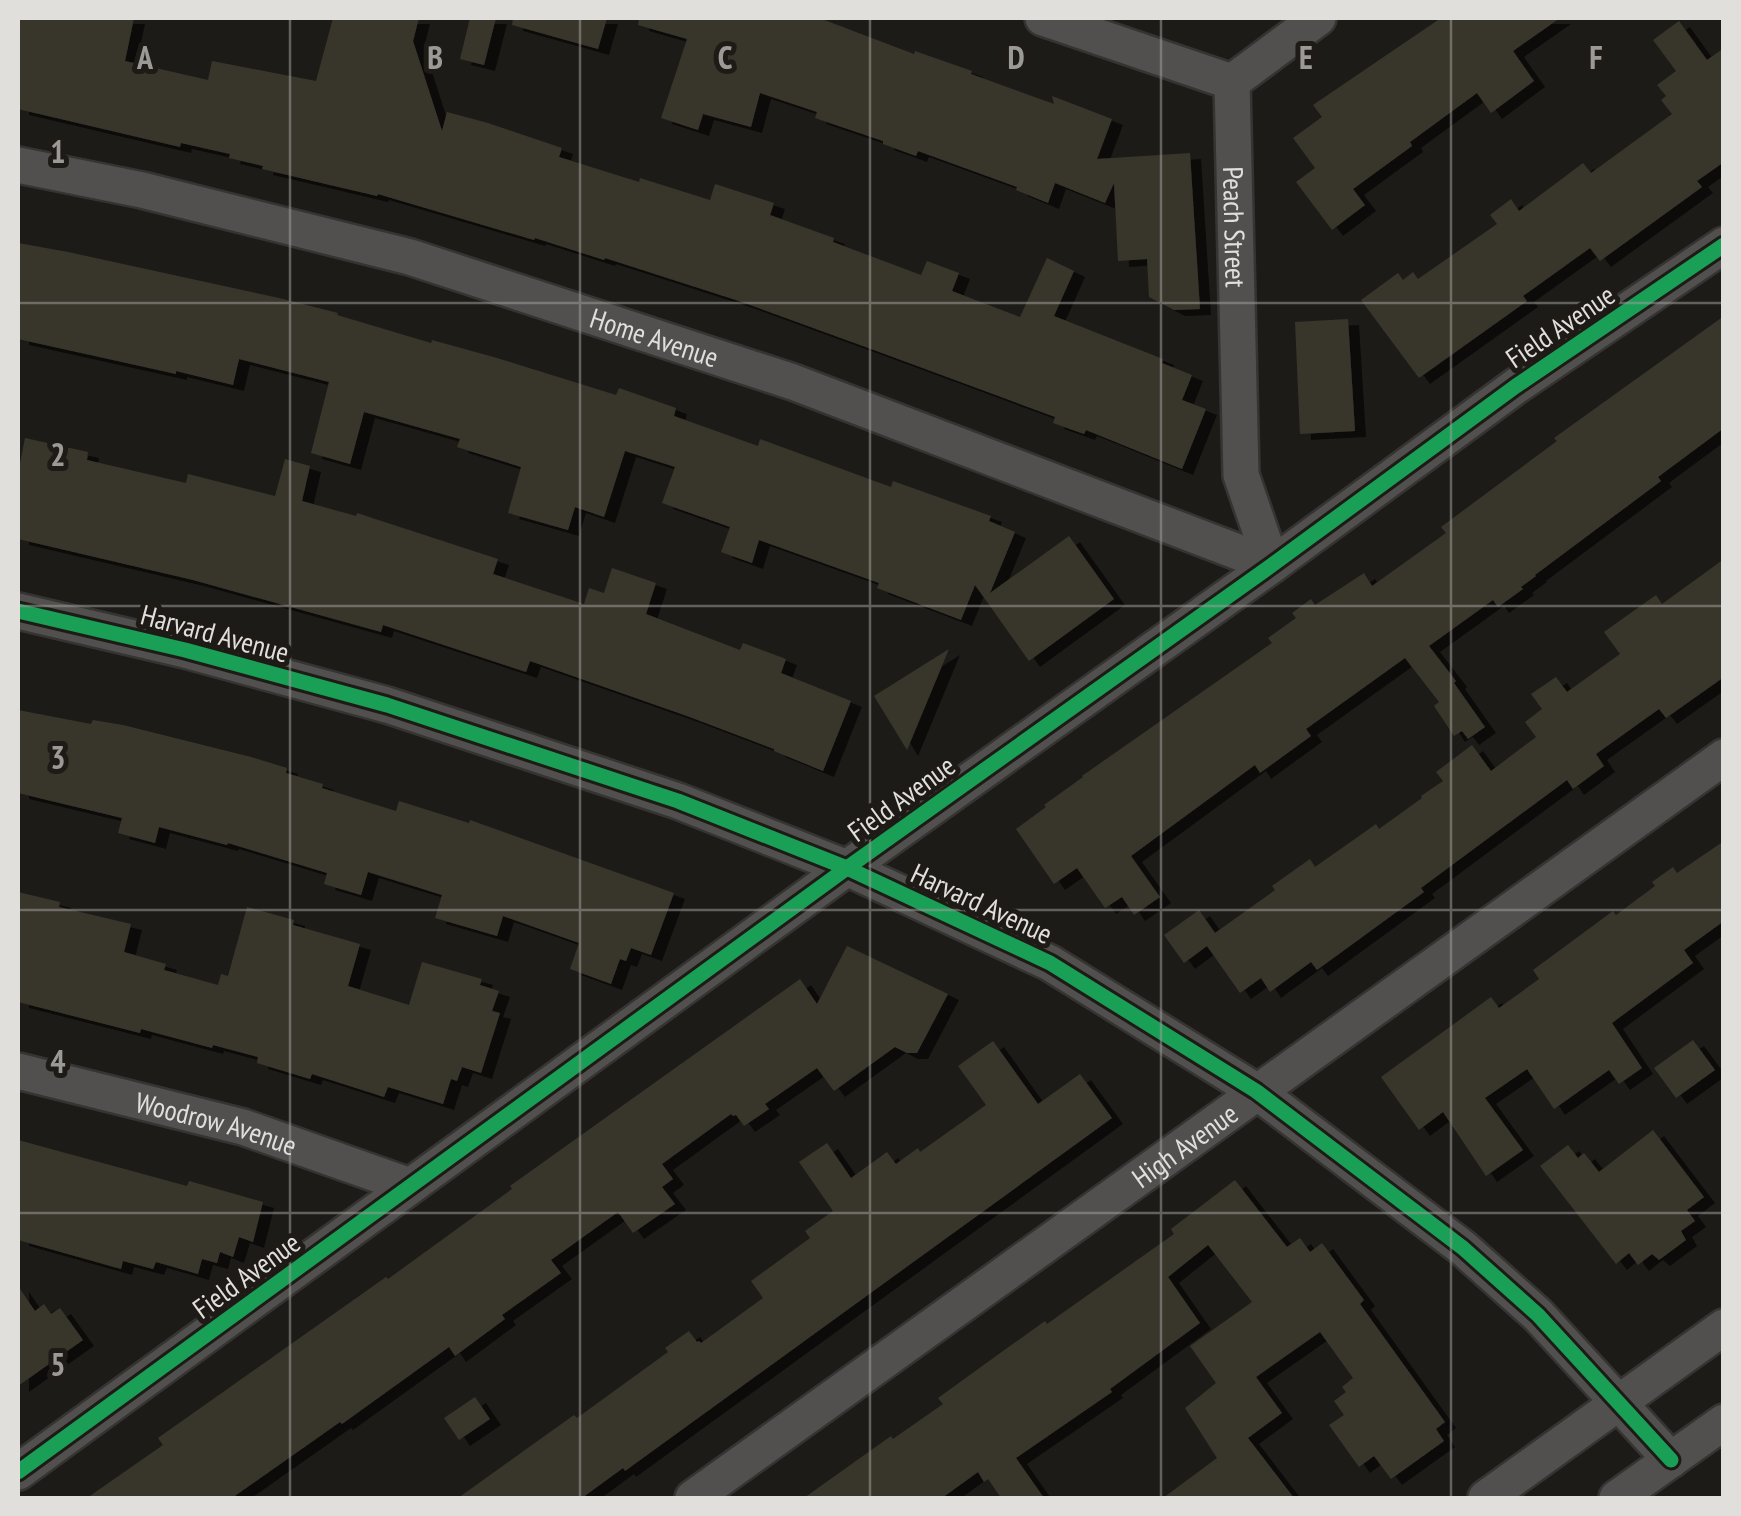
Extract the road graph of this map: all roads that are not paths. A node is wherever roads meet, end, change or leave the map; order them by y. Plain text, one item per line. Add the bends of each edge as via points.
1 (1044, 18) edge
2 (1318, 18) edge
3 (1232, 82) junction
4 (18, 165) edge
5 (1724, 245) edge
6 (1272, 564) junction
7 (18, 611) edge
8 (1724, 757) edge
9 (847, 868) junction
10 (18, 1071) edge
11 (1256, 1091) junction
12 (410, 1186) junction
13 (1724, 1327) edge
14 (1618, 1403) junction
15 (1724, 1422) edge
16 (1671, 1460) junction
17 (18, 1472) edge
18 (692, 1498) edge
19 (1486, 1498) edge
20 (1617, 1498) edge

1 - 3 street
2 - 3 street
3 - 6 street, Peach Street via 1241,476
4 - 6 street, Home Avenue via 410,257 793,382
5 - 6 street, Field Avenue
6 - 9 street, Field Avenue
7 - 9 street, Harvard Avenue via 387,705 678,801
8 - 11 street, High Avenue
9 - 11 street, Harvard Avenue via 1050,963
9 - 12 street, Field Avenue
10 - 12 street, Woodrow Avenue via 242,1127
11 - 14 street, Harvard Avenue via 1462,1248 1538,1315
11 - 18 street, High Avenue
12 - 17 street, Field Avenue
13 - 14 street
14 - 16 street, Harvard Avenue
14 - 19 street
15 - 16 street
16 - 20 street

